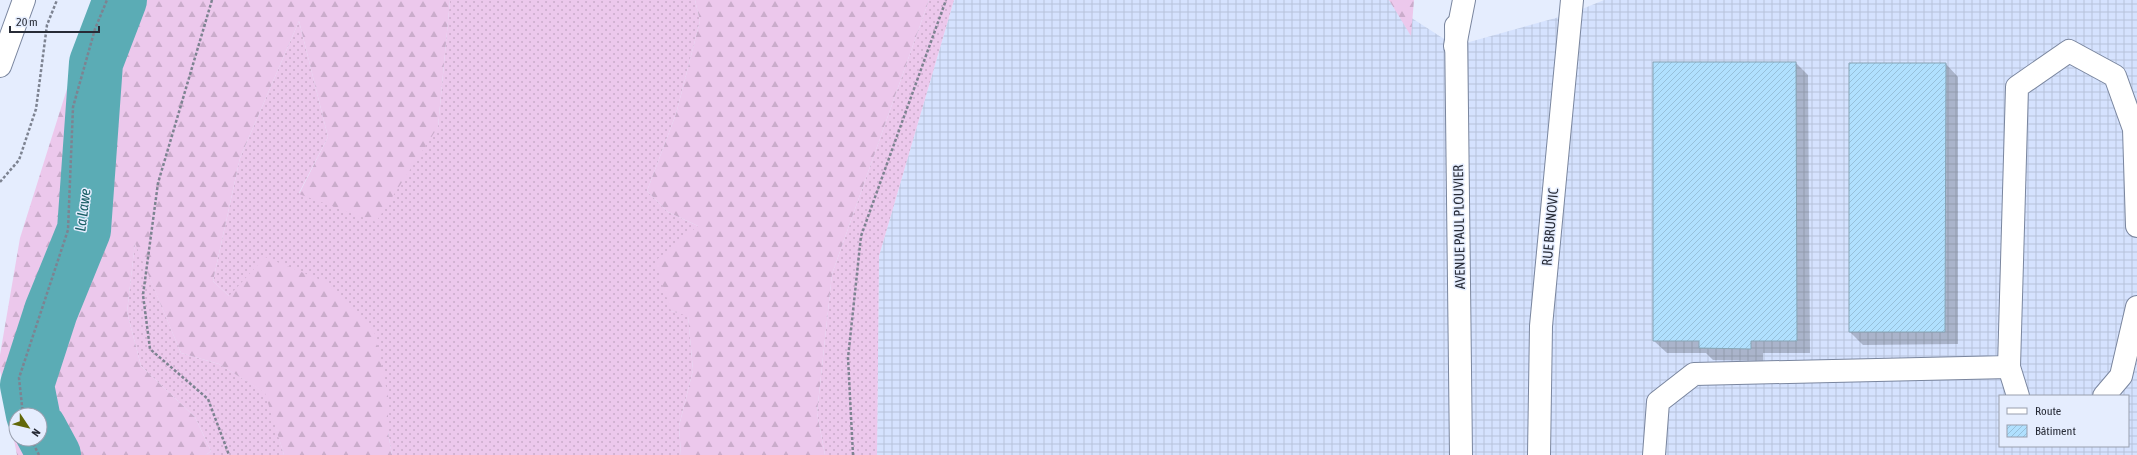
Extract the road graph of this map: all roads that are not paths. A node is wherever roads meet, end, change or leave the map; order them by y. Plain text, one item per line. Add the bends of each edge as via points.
1 (24, 0) edge
2 (1450, 0) edge
3 (1456, 0) edge
4 (1464, 0) edge
5 (1572, 0) edge
6 (1455, 46) junction
7 (0, 66) edge
8 (2137, 226) edge
9 (2137, 307) edge
10 (2009, 367) junction
11 (2018, 395) edge
12 (2105, 395) edge
13 (1461, 455) edge
14 (1538, 455) edge
15 (1654, 455) edge

1 - 7 main road
2 - 6 main road
3 - 6 main road, AVENUE PAUL PLOUVIER
4 - 6 main road
5 - 14 main road, RUE BRUNOVIC via 1541,326
6 - 13 main road, AVENUE PAUL PLOUVIER
8 - 10 main road via 2134,128 2115,76 2069,51 2017,88
9 - 12 main road via 2121,376
10 - 11 main road
10 - 15 main road via 1694,374 1658,402

